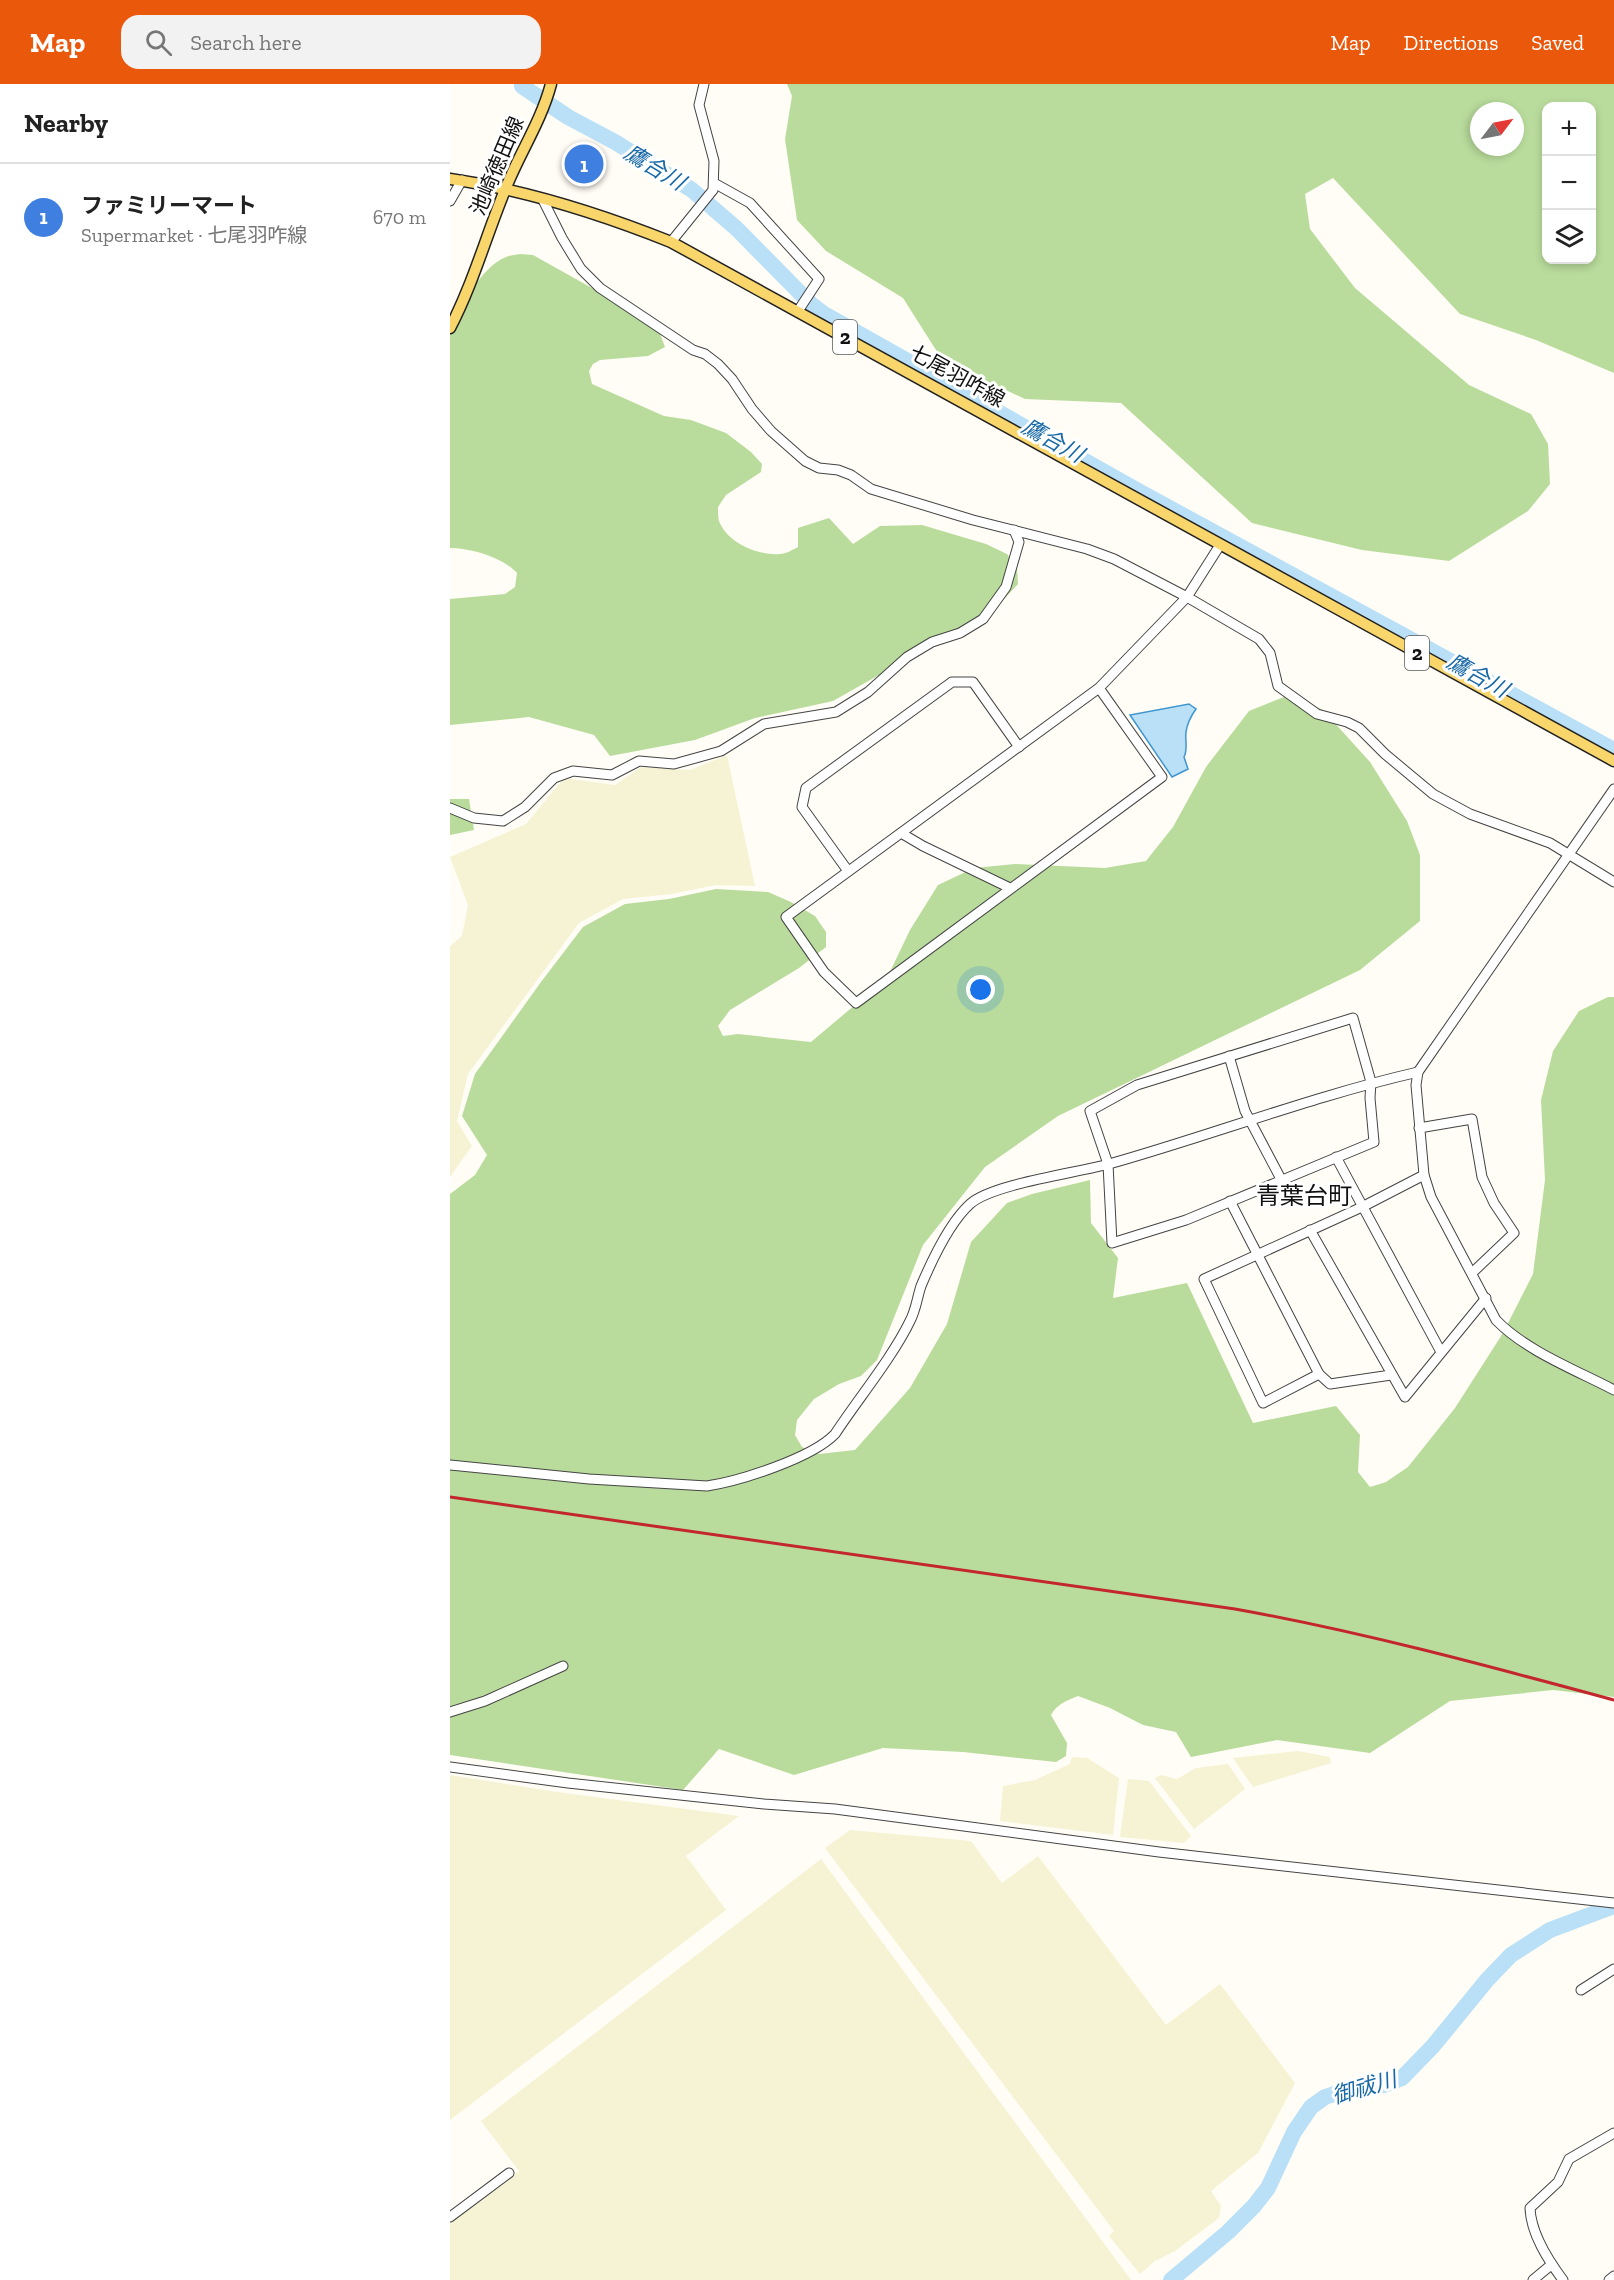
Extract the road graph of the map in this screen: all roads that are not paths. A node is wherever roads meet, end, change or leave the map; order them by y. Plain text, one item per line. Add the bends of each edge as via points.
1 (704, 84) edge
2 (550, 85) edge
3 (456, 180) edge
4 (714, 183) junction
5 (505, 190) junction
6 (543, 200) junction
7 (450, 201) edge
8 (671, 242) junction
9 (798, 311) junction
10 (450, 328) edge
11 (1014, 530) junction
12 (1220, 545) junction
13 (1187, 597) junction
14 (1100, 688) junction
15 (1019, 747) junction
16 (1614, 761) edge
17 (1614, 789) edge
18 (450, 808) edge
19 (901, 833) junction
20 (1570, 854) junction
21 (848, 872) junction
22 (1614, 882) edge
23 (1011, 888) junction
24 (1229, 1056) junction
25 (1418, 1072) junction
26 (1371, 1082) junction
27 (1249, 1120) junction
28 (1419, 1128) junction
29 (1336, 1157) junction
30 (1108, 1164) junction
31 (1424, 1175) junction
32 (1282, 1181) junction
33 (1230, 1201) junction
34 (1362, 1207) junction
35 (1310, 1230) junction
36 (1258, 1254) junction
37 (1472, 1273) junction
38 (1486, 1298) junction
39 (1441, 1352) junction
40 (1319, 1374) junction
41 (1391, 1375) junction
42 (1614, 1390) edge
43 (450, 1465) edge
44 (563, 1666) dead end
45 (450, 1712) edge
46 (450, 1767) edge
47 (1614, 1903) edge
48 (1614, 1969) edge
49 (1581, 1990) dead end
50 (1614, 2133) edge
51 (509, 2173) dead end
52 (450, 2217) edge
53 (1551, 2265) junction
54 (1614, 2276) edge
55 (1533, 2280) edge
56 (1563, 2280) edge
57 (1609, 2280) edge

1 - 4 street via 699,105 714,161
2 - 5 main road, 池崎徳田線 via 541,114
3 - 5 main road, 七尾羽咋線 / 2
3 - 7 street
4 - 8 street via 713,190
4 - 9 street via 750,203 819,279
5 - 6 main road, 七尾羽咋線 / 2
5 - 10 main road, 池崎徳田線 via 463,304
6 - 8 main road, 七尾羽咋線 / 2 via 610,218
6 - 11 street via 581,269 600,288 718,364 771,431 805,460 819,468 851,475 871,489
8 - 9 main road, 七尾羽咋線 / 2
9 - 12 main road, 七尾羽咋線 / 2
11 - 13 street via 1114,559
11 - 18 street via 1019,542 1006,587 983,619 907,657 868,692 836,712 764,724 721,751 674,764 639,761 612,775 573,771 554,778 525,807 503,821 474,818
12 - 13 street
12 - 16 main road, 七尾羽咋線 / 2
13 - 14 street
13 - 20 street via 1262,642 1270,653 1278,686 1317,714 1359,728 1433,794 1470,814 1526,832
14 - 15 street
14 - 23 street via 1162,777
15 - 19 street
15 - 21 street via 973,682 952,682 806,788 802,807
17 - 20 street
19 - 21 street
19 - 23 street
20 - 22 street
20 - 25 street
21 - 23 street via 786,917 824,972 856,1003
24 - 26 street via 1353,1018
24 - 27 street
24 - 30 street via 1137,1085 1090,1112
25 - 26 street
25 - 28 street
26 - 27 street
26 - 29 street via 1374,1142
27 - 30 street
27 - 32 street
28 - 31 street
28 - 37 street via 1472,1119 1482,1177 1514,1233
29 - 32 street
29 - 34 street
30 - 33 street via 1112,1243 1186,1220
30 - 43 street via 989,1192 970,1204 938,1250 899,1341 835,1434 797,1458 707,1486
31 - 34 street
31 - 37 street via 1431,1197
32 - 33 street
33 - 36 street
34 - 35 street
34 - 39 street
35 - 36 street
35 - 41 street
36 - 40 street
36 - 40 street via 1204,1279 1263,1403
37 - 38 street
38 - 39 street
38 - 42 street via 1496,1320 1508,1332
39 - 41 street via 1405,1397
40 - 41 street via 1330,1384
44 - 45 street
46 - 47 street via 568,1784 835,1809 1159,1852
48 - 49 street
50 - 53 street via 1569,2159 1558,2182 1530,2208 1530,2222
51 - 52 street
53 - 55 street
53 - 56 street
54 - 57 street

